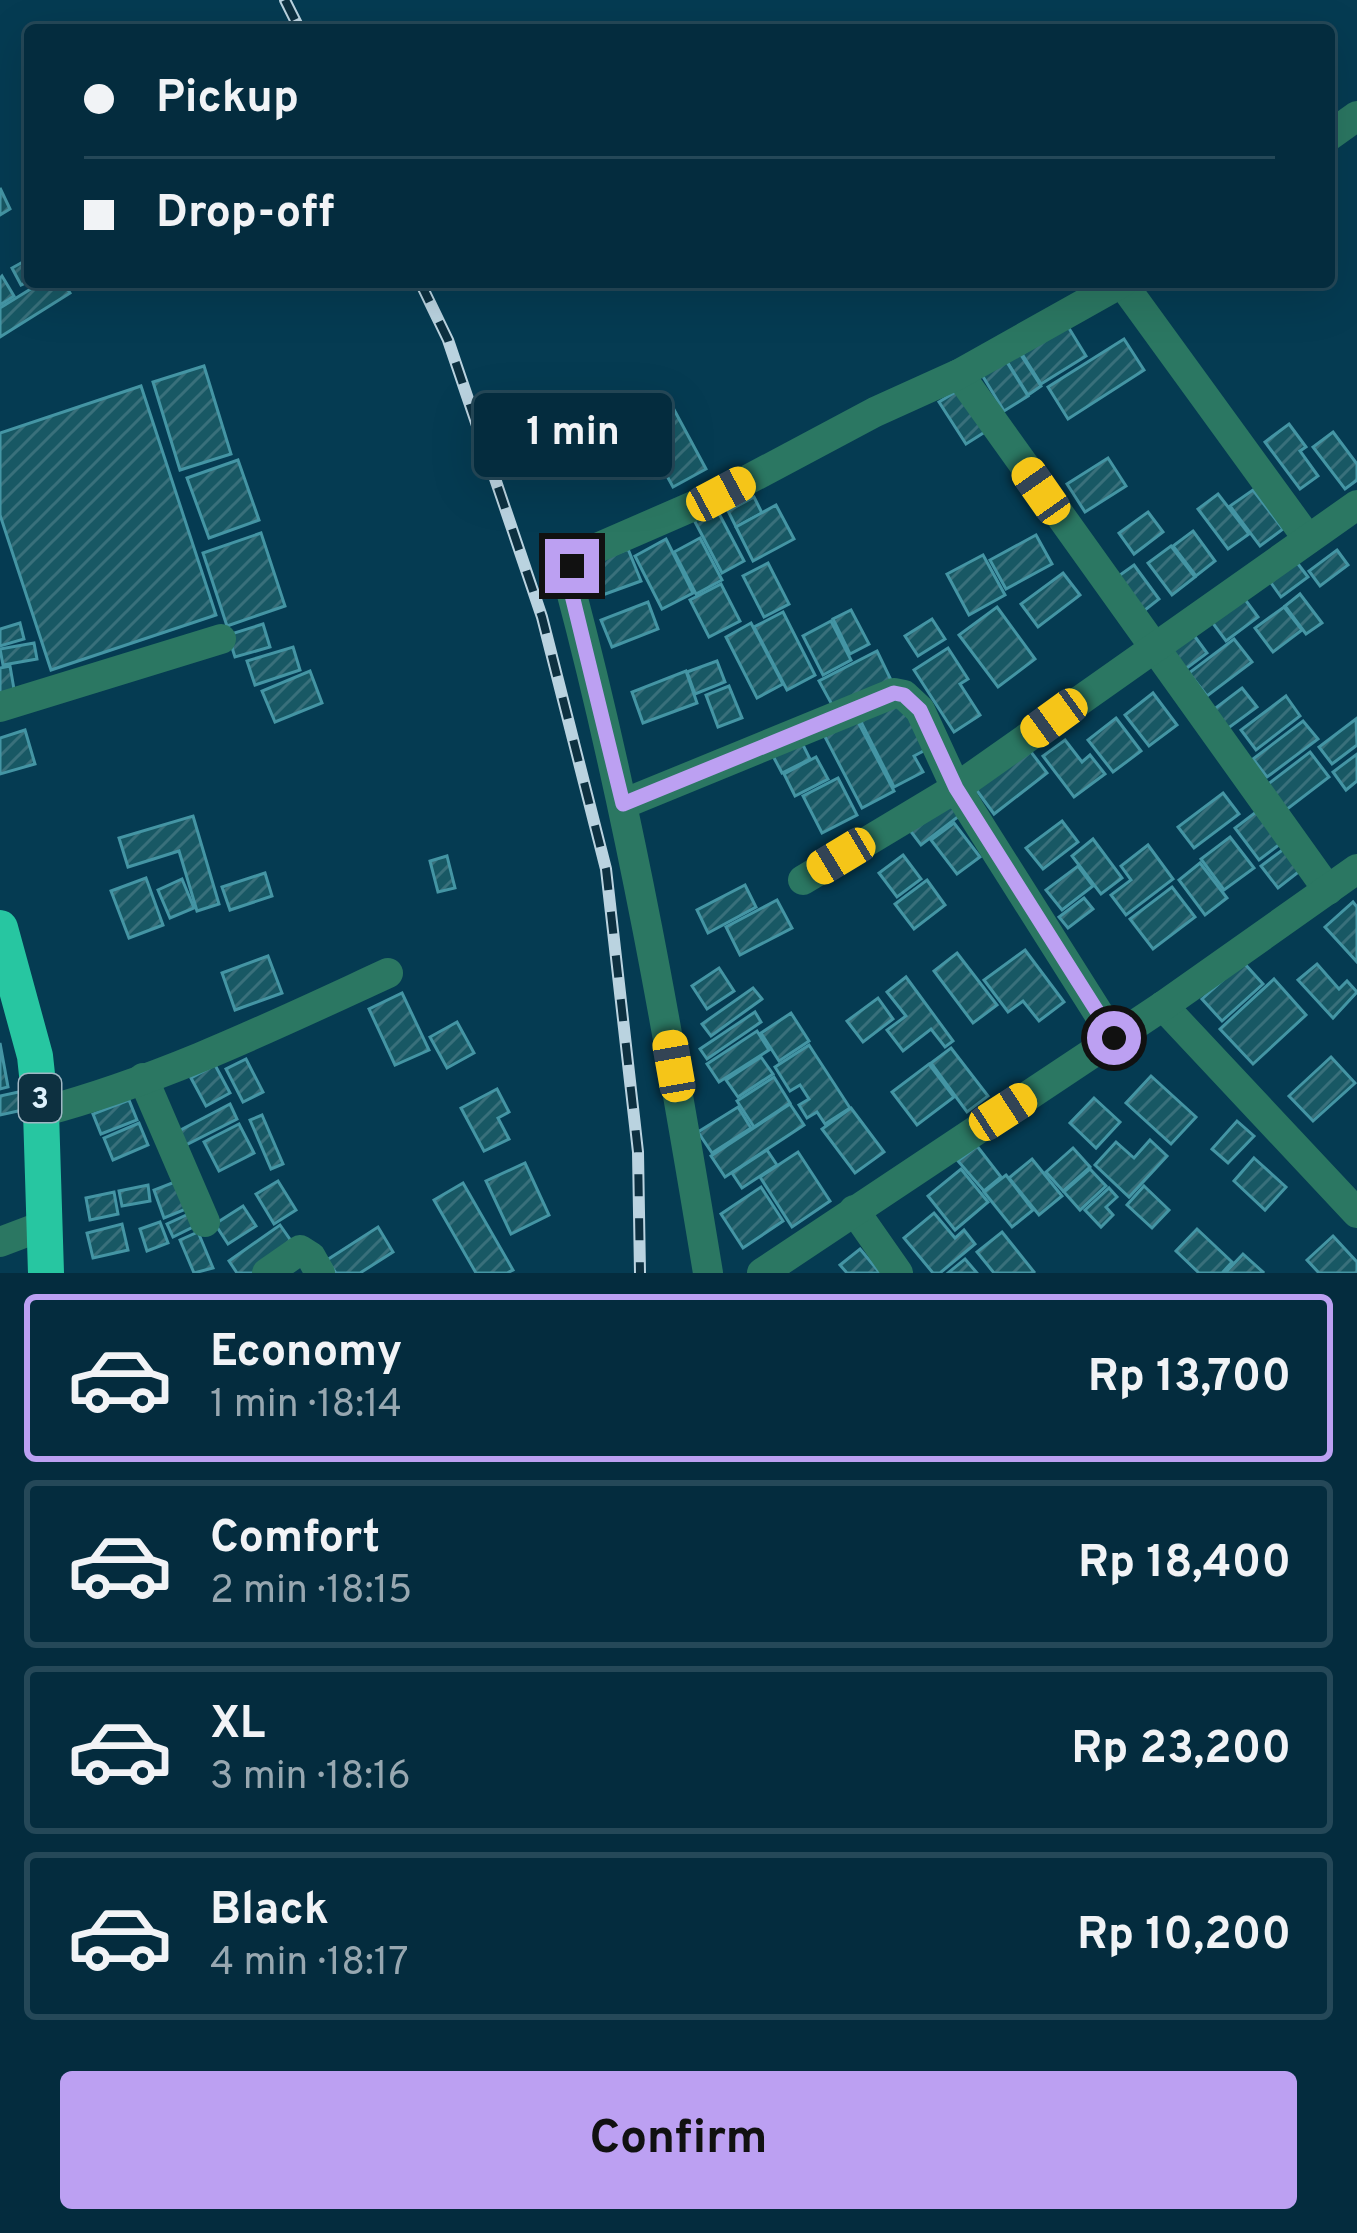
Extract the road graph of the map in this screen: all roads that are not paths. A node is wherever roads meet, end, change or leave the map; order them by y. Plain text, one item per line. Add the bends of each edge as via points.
1 (1112, 288) edge
2 (1127, 288) edge
3 (959, 374) junction
4 (1357, 505) edge
5 (1308, 539) junction
6 (221, 639) dead end
7 (1151, 647) junction
8 (0, 707) edge
9 (956, 788) junction
10 (623, 804) junction
11 (1357, 869) edge
12 (802, 880) dead end
13 (1328, 890) junction
14 (0, 928) edge
15 (388, 973) dead end
16 (1163, 1006) junction
17 (1114, 1038) junction
18 (143, 1078) junction
19 (41, 1112) junction
20 (854, 1210) junction
21 (1357, 1214) edge
22 (206, 1222) dead end
23 (45, 1226) junction
24 (0, 1243) edge
25 (46, 1273) edge
26 (267, 1273) edge
27 (320, 1273) edge
28 (708, 1273) edge
29 (762, 1273) edge
30 (898, 1273) edge

1 - 3 street
2 - 5 street
3 - 7 street
3 - 10 street via 572,566 570,587
4 - 5 street
5 - 7 street
6 - 8 street
7 - 9 street
7 - 13 street
9 - 10 street via 920,710 894,693
9 - 12 street
9 - 17 street
10 - 28 street
11 - 13 street
13 - 16 street
14 - 19 highway, 3 via 35,1056
15 - 18 street
16 - 17 street
16 - 21 street
17 - 20 street
18 - 19 street
18 - 22 street
19 - 23 highway, 3
20 - 29 street
20 - 30 street
23 - 24 street
23 - 25 highway, 3
26 - 27 street via 300,1250

